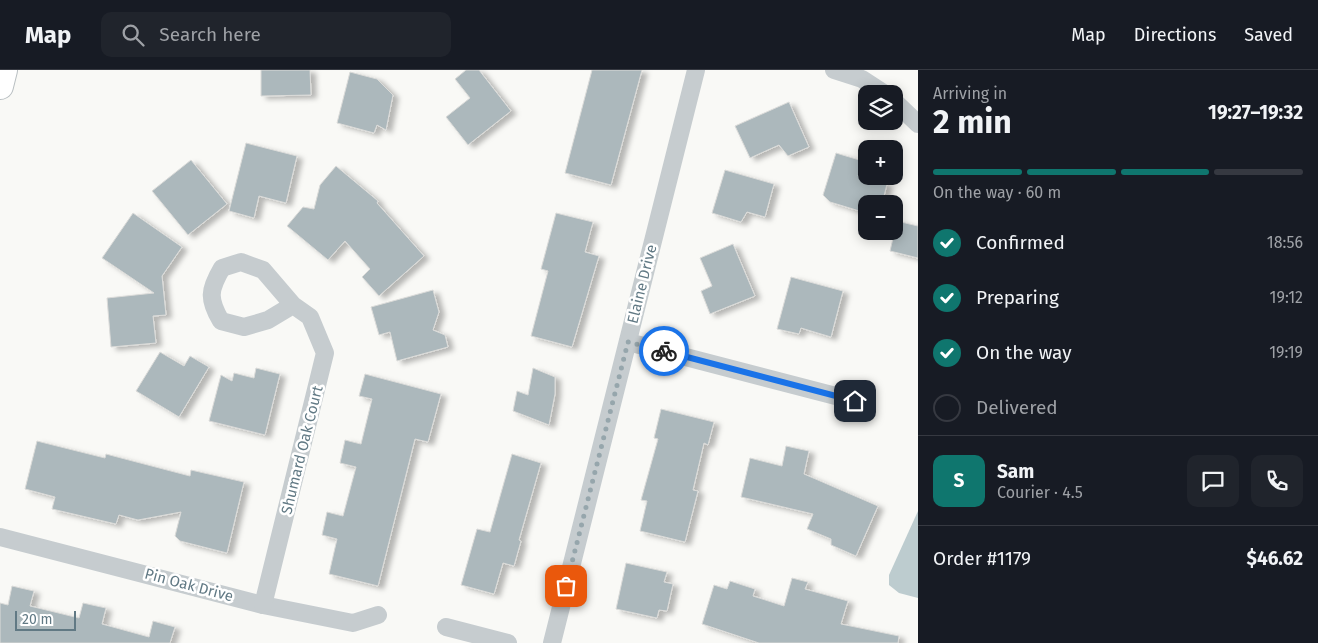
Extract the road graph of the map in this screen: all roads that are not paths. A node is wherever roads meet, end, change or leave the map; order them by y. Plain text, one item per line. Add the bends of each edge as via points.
1 (4, 70) edge
2 (696, 70) edge
3 (834, 70) edge
4 (871, 85) edge
5 (0, 86) edge
6 (903, 110) edge
7 (918, 124) edge
8 (293, 305) junction
9 (628, 342) junction
10 (855, 401) dead end
11 (0, 536) edge
12 (264, 605) junction
13 (378, 615) dead end
14 (446, 627) dead end
15 (508, 643) edge
16 (552, 643) edge

1 - 5 main road
2 - 9 street, Elaine Drive
3 - 4 street
6 - 7 street
8 - 8 street, Shumard Oak Court via 263,270 241,262 222,268 212,285 212,305 221,321 244,328 268,320
8 - 12 street, Shumard Oak Court via 310,317 325,353
9 - 10 street
9 - 16 street, Elaine Drive
11 - 12 street, Pin Oak Drive
12 - 13 street, Pin Oak Drive via 353,623
14 - 15 street

